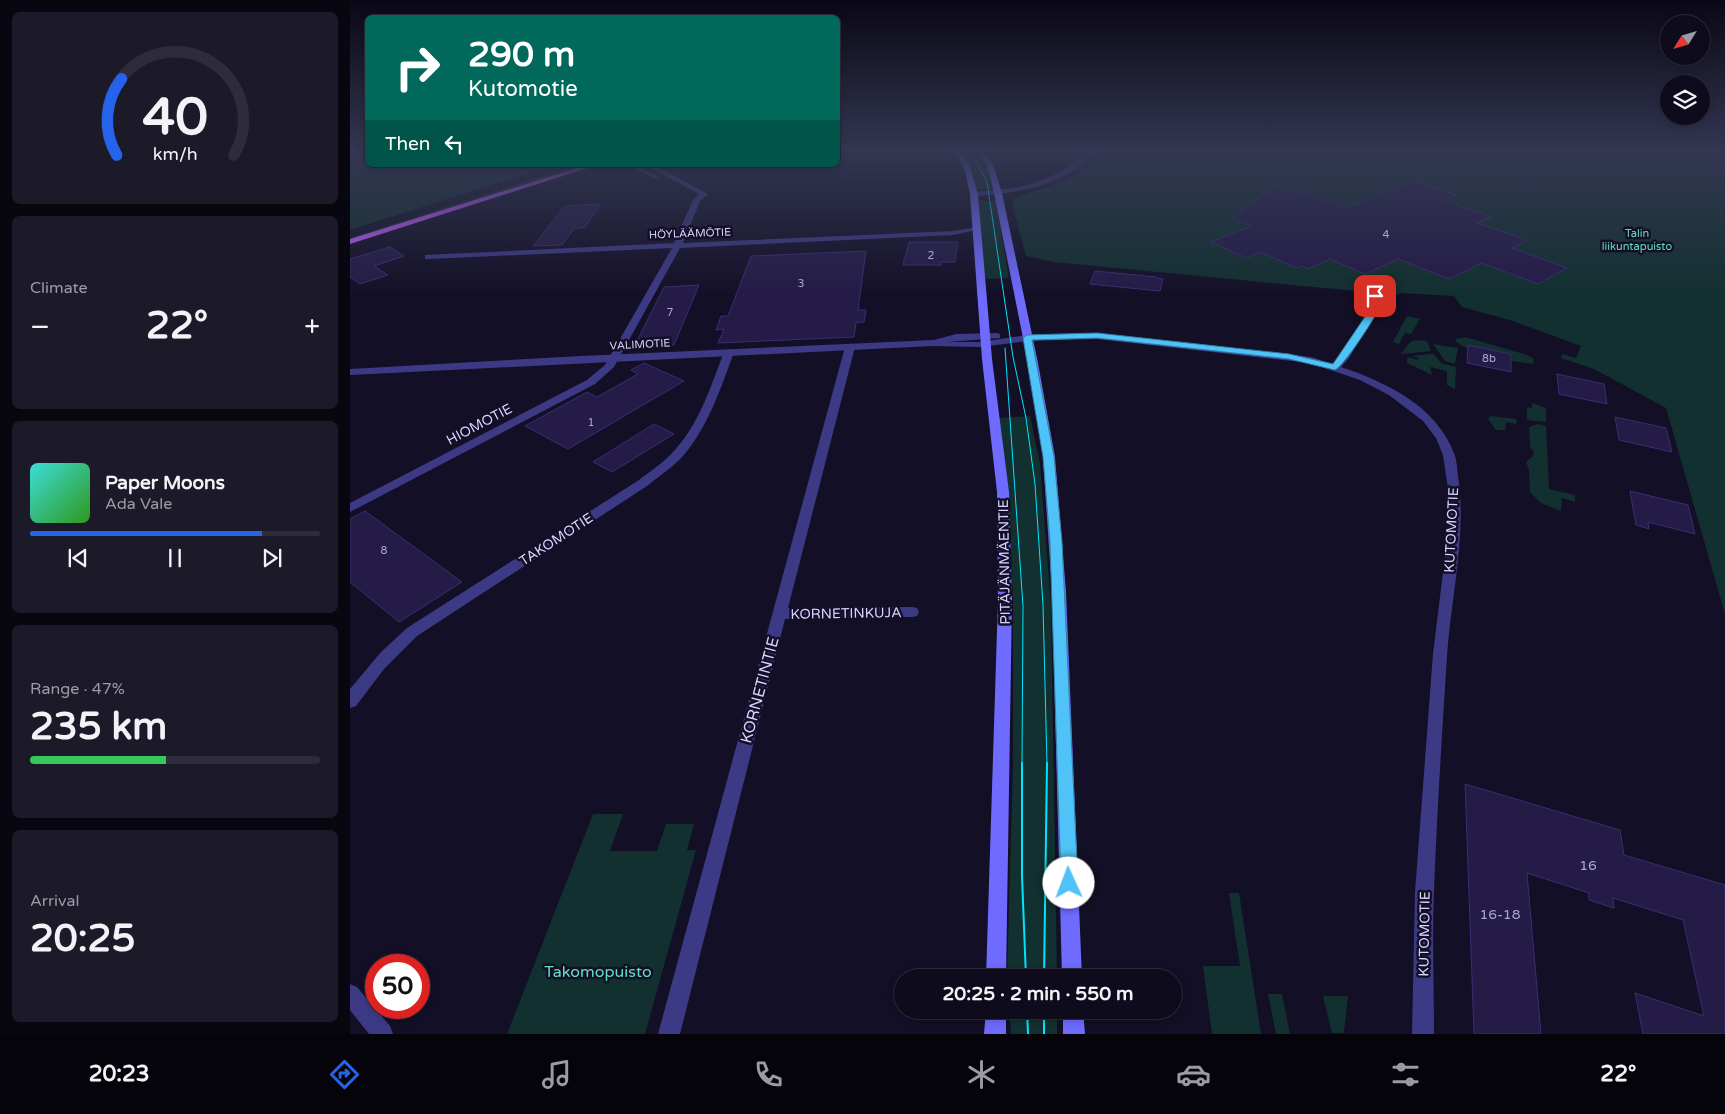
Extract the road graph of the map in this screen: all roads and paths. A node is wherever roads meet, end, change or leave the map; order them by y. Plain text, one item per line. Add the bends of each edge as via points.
1 (461, 200) edge
2 (482, 200) edge
3 (698, 200) edge
4 (974, 200) edge
5 (999, 200) edge
6 (977, 232) junction
7 (350, 235) edge
8 (350, 242) edge
9 (676, 245) junction
10 (428, 257) dead end
11 (1373, 290) dead end
12 (1027, 338) junction
13 (985, 340) junction
14 (850, 347) junction
15 (729, 352) junction
16 (614, 357) junction
17 (1335, 367) junction
18 (350, 372) edge
19 (350, 508) edge
20 (912, 612) dead end
21 (780, 614) junction
22 (350, 701) edge
23 (996, 969) edge
24 (1072, 969) edge
25 (350, 994) edge
26 (995, 1019) edge
27 (1073, 1019) edge
28 (382, 1034) edge
29 (669, 1034) edge
30 (994, 1034) edge
31 (1074, 1034) edge
32 (1422, 1034) edge

1 - 7 main road
2 - 8 main road
3 - 9 street, HIOMOTIE
4 - 6 main road, PITÄJÄNMÄENTIE
5 - 12 main road
6 - 9 street, HÖYLÄÄMÖTIE
6 - 13 main road, PITÄJÄNMÄENTIE
9 - 10 street, HÖYLÄÄMÖTIE
9 - 16 street, HIOMOTIE
11 - 17 street via 1375,308
12 - 13 street, VALIMOTIE
12 - 17 street, KUTOMOTIE via 1097,336 1289,356
12 - 24 main road via 1049,457 1056,542
13 - 14 street, VALIMOTIE via 956,346 932,343
13 - 23 main road, PITÄJÄNMÄENTIE via 1003,492 1006,599
14 - 15 street, VALIMOTIE
14 - 21 street, KORNETINTIE
15 - 16 street, VALIMOTIE
15 - 22 street, TAKOMOTIE via 693,434 666,465 412,632 391,649
16 - 18 street, VALIMOTIE
16 - 19 street, HIOMOTIE via 609,367 591,382
17 - 32 street, KUTOMOTIE via 1393,393 1427,419 1449,455 1454,475 1454,532 1440,654 1424,892
20 - 21 street, KORNETINKUJA
21 - 29 street, KORNETINTIE
25 - 28 street
26 - 30 main road
27 - 31 main road

